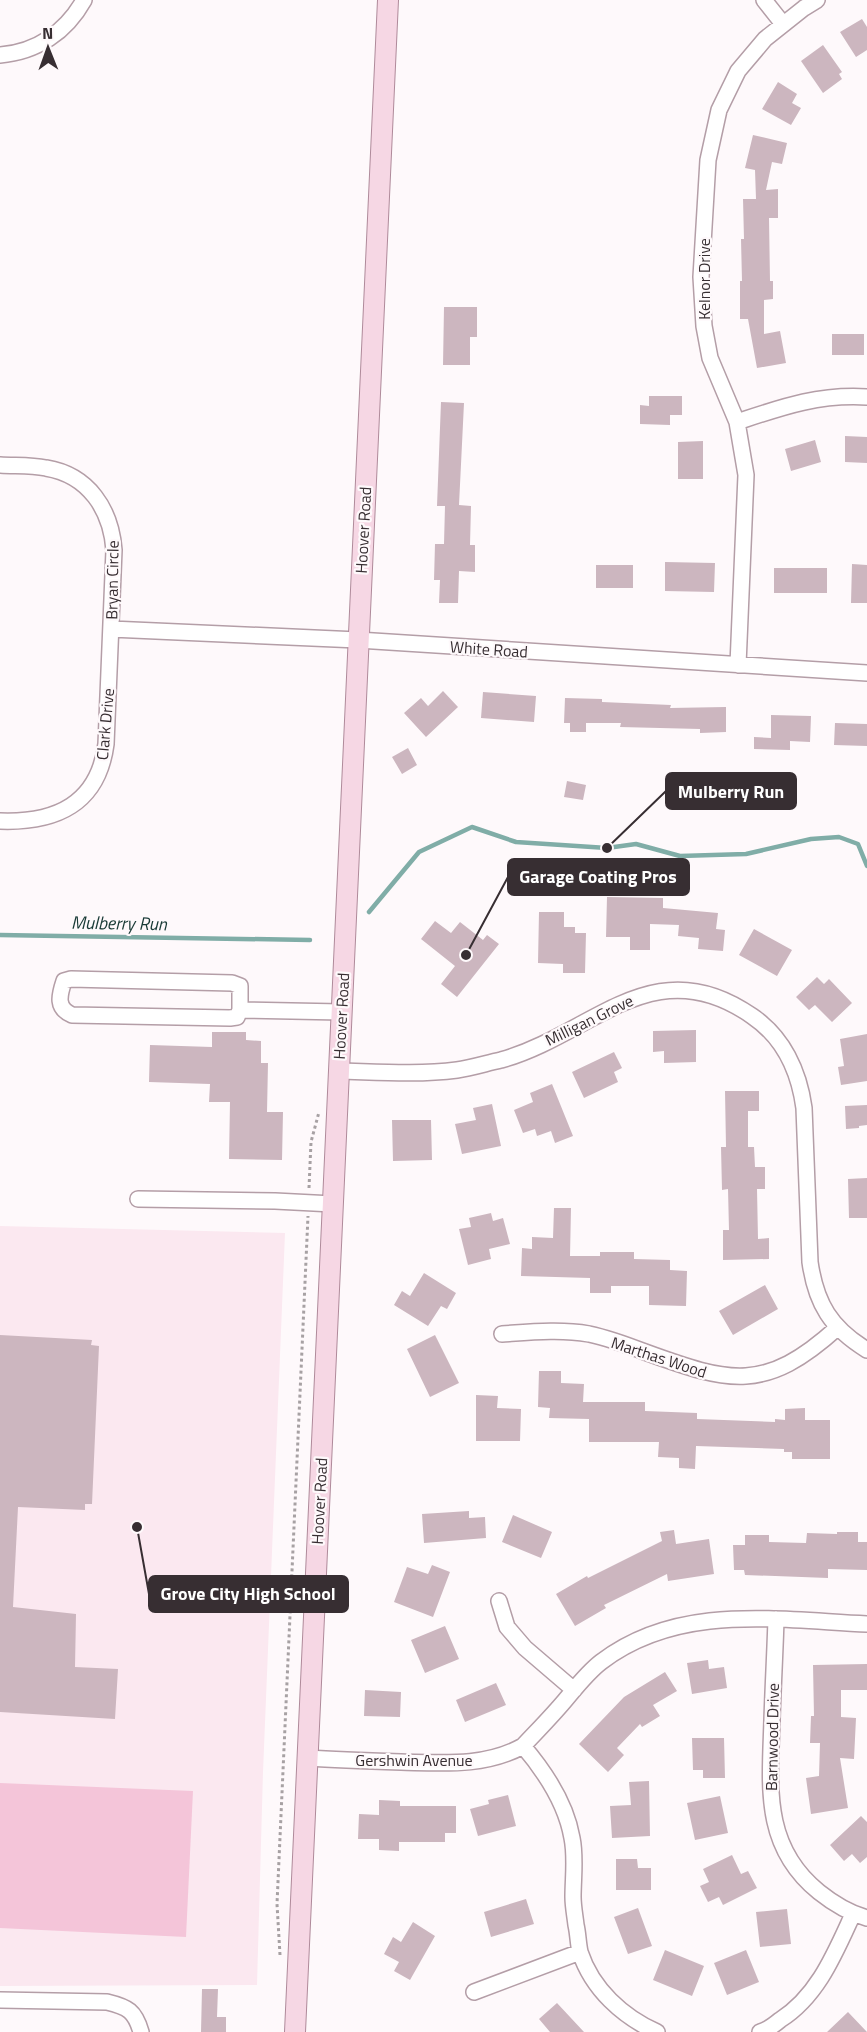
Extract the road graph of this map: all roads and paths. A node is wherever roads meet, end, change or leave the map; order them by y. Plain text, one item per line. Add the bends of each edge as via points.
1 (84, 0) edge
2 (388, 0) edge
3 (764, 0) edge
4 (817, 0) edge
5 (783, 24) junction
6 (0, 55) edge
7 (867, 398) edge
8 (737, 422) junction
9 (0, 465) edge
10 (111, 629) junction
11 (358, 640) junction
12 (738, 665) junction
13 (867, 673) edge
14 (0, 821) edge
15 (240, 1010) junction
16 (341, 1012) junction
17 (339, 1071) junction
18 (320, 1106) dead end
19 (138, 1199) dead end
20 (309, 1203) junction
21 (333, 1204) junction
22 (837, 1328) junction
23 (502, 1334) dead end
24 (867, 1350) edge
25 (499, 1601) dead end
26 (776, 1620) junction
27 (867, 1623) edge
28 (574, 1690) junction
29 (523, 1746) junction
30 (308, 1758) junction
31 (860, 1916) edge
32 (580, 1952) junction
33 (280, 1956) dead end
34 (474, 1992) dead end
35 (0, 2000) edge
36 (141, 2032) edge
37 (296, 2032) edge
38 (657, 2032) edge
39 (760, 2032) edge

1 - 6 street via 73,18 45,42
2 - 11 main road, Hoover Road
3 - 5 street
4 - 5 street, Kelnor Drive
5 - 8 street, Kelnor Drive via 738,71 719,110 708,160 701,298 710,358
7 - 8 street via 831,396 787,405
8 - 12 street, Kelnor Drive via 746,475
9 - 10 street, Bryan Circle via 40,467 65,474 103,506 110,520 114,550
10 - 11 street, White Road
10 - 14 street, Clark Drive via 106,744 94,782 73,806 55,815 37,820
11 - 12 street, White Road
11 - 16 main road, Hoover Road
12 - 13 street, White Road
15 - 15 street via 240,986 232,983 71,979 64,981 60,1006 72,1015 230,1018 237,1017
15 - 16 street
16 - 17 main road, Hoover Road
17 - 21 main road, Hoover Road
17 - 22 street, Milligan Grove via 457,1070 503,1059 540,1044 642,994 678,990 721,997 771,1031 796,1070 804,1108 812,1279 825,1313
18 - 20 path via 311,1142
19 - 20 street
20 - 21 street
20 - 33 path via 277,1904
21 - 30 main road, Hoover Road
22 - 23 street, Marthas Wood via 815,1348 780,1368 735,1377 696,1371 589,1334
22 - 24 street, Milligan Grove
25 - 28 street via 507,1628
26 - 27 street, Gershwin Avenue
26 - 28 street, Gershwin Avenue via 727,1619 655,1632 599,1663
26 - 31 street, Barnwood Drive via 770,1776 777,1833 806,1882
28 - 29 street, Gershwin Avenue
29 - 30 street, Gershwin Avenue via 508,1755 486,1760 446,1763
29 - 32 street via 541,1767 564,1808 573,1840 573,1899
30 - 37 main road, Hoover Road
31 - 39 street via 810,1993 792,2013
32 - 34 street
32 - 38 street via 594,1981 615,2006
35 - 36 street via 107,2002 124,2006 137,2018

